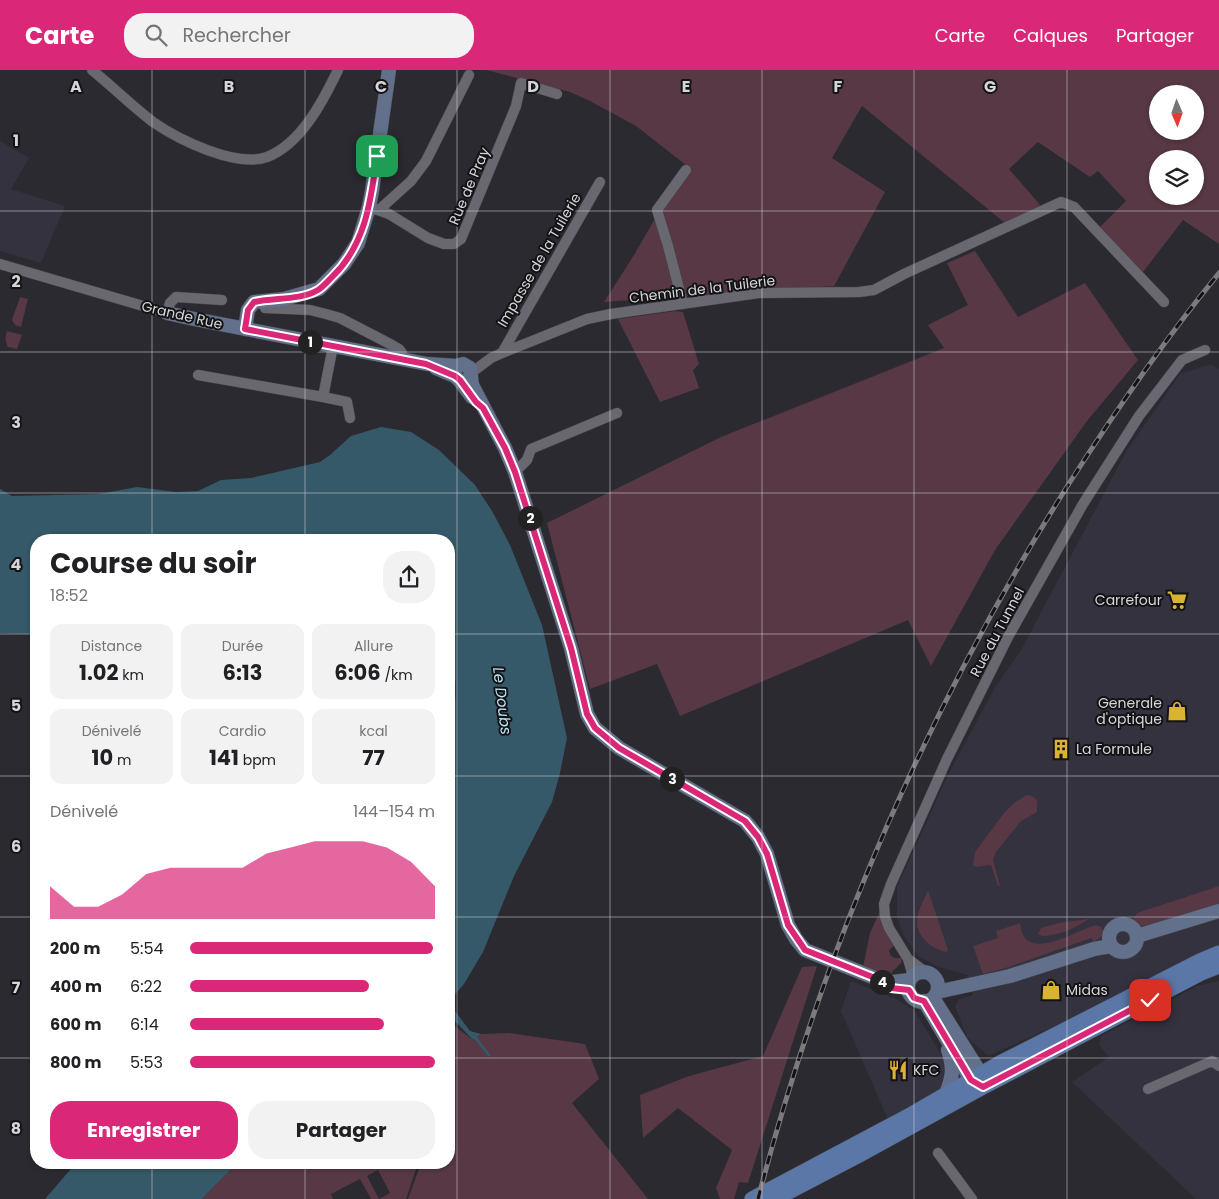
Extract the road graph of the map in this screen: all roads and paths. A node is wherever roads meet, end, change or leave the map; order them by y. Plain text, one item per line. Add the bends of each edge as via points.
1 (92, 70) edge
2 (338, 70) edge
3 (389, 70) edge
4 (469, 75) dead end
5 (557, 94) dead end
6 (686, 170) dead end
7 (600, 182) dead end
8 (375, 208) junction
9 (0, 264) edge
10 (222, 300) dead end
11 (1164, 302) dead end
12 (683, 304) junction
13 (265, 308) dead end
14 (167, 313) junction
15 (245, 329) junction
16 (333, 346) junction
17 (1205, 350) dead end
18 (502, 353) junction
19 (401, 358) junction
20 (463, 373) junction
21 (198, 375) dead end
22 (323, 397) junction
23 (617, 414) dead end
24 (350, 418) dead end
25 (515, 472) junction
26 (1219, 911) edge
27 (1137, 936) junction
28 (1111, 946) junction
29 (1219, 953) edge
30 (908, 959) junction
31 (1219, 966) edge
32 (911, 982) junction
33 (931, 989) junction
34 (946, 1036) junction
35 (972, 1060) junction
36 (1000, 1063) junction
37 (1219, 1066) edge
38 (978, 1080) junction
39 (1148, 1089) dead end
40 (946, 1094) junction
41 (938, 1153) dead end
42 (752, 1199) edge
43 (775, 1199) edge
44 (972, 1199) edge

1 - 2 street via 172,134 219,155 246,159 266,157 288,143 309,122
3 - 8 street
4 - 8 street via 426,161 411,181
5 - 8 street, Rue de Pray via 521,83 503,141 461,239 454,244 428,238
6 - 12 street via 657,210
7 - 18 street, Impasse de la Tuilerie
8 - 15 street via 344,264 319,289 284,299 254,302 248,310
9 - 14 street, Grande Rue
10 - 14 street via 176,297
11 - 12 street, Chemin de la Tuilerie via 1074,207 1061,202 874,290 758,293
12 - 18 street, Chemin de la Tuilerie via 587,319
13 - 19 street via 310,310 340,318 399,349
14 - 15 street, Grande Rue
15 - 16 street, Grande Rue
16 - 19 street, Grande Rue
16 - 22 street
17 - 30 street, Rue du Tunnel via 1182,360 1134,424 1008,637 947,759 884,904 889,928
18 - 20 street, Chemin de la Tuilerie
19 - 20 street, Grande Rue
20 - 25 street
21 - 22 street
22 - 24 street via 347,402
23 - 25 street via 532,449 528,460
25 - 32 street via 571,648 587,714 595,728 619,748 745,821 767,854 784,914 792,933 805,950 875,978 891,988
26 - 27 street
27 - 28 street via 1135,945 1128,951 1119,951
27 - 28 street via 1130,926 1118,925 1109,934
28 - 33 street via 1010,976
29 - 36 main road
30 - 32 street, Rue du Tunnel
30 - 33 street, Rue du Tunnel
31 - 38 main road
32 - 33 street via 921,972
32 - 33 street via 914,998
33 - 34 street
33 - 35 street
34 - 38 street
34 - 40 street via 953,1074
35 - 36 street via 980,1064
35 - 38 street
36 - 38 main road
37 - 39 street via 1212,1061
38 - 40 main road
38 - 43 main road
40 - 42 main road
41 - 44 street

